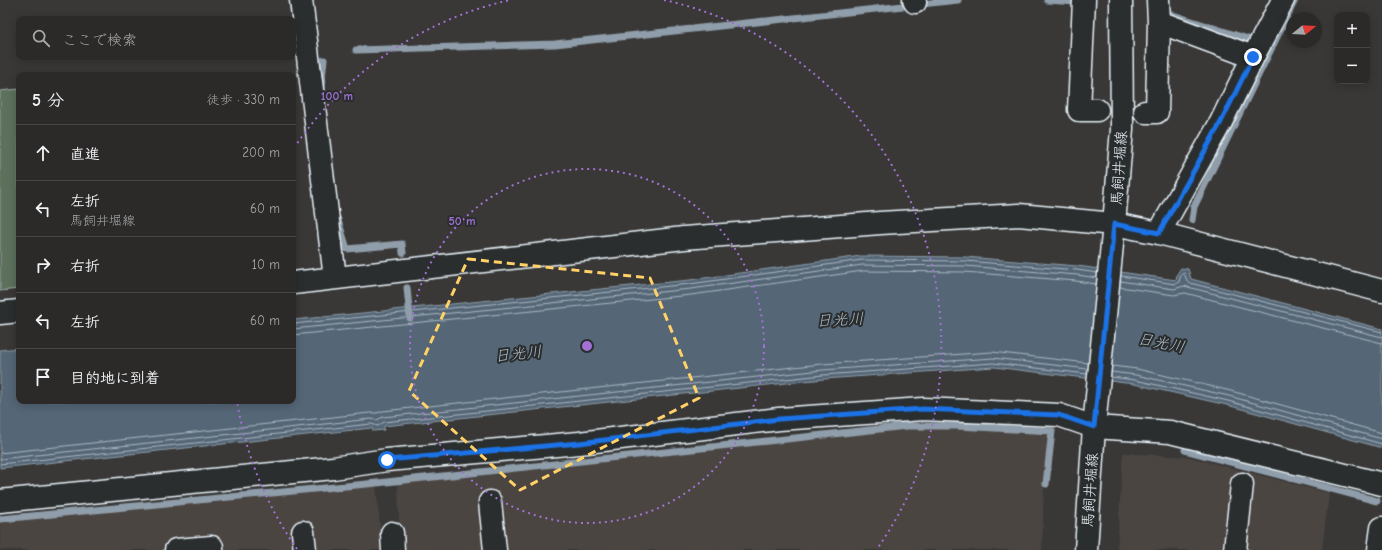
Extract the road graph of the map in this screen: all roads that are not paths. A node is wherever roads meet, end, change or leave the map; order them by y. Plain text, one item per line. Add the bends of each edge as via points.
1 (301, 0) edge
2 (1084, 0) edge
3 (1121, 0) edge
4 (1158, 0) edge
5 (1283, 0) edge
6 (1159, 22) junction
7 (1253, 57) junction
8 (1097, 110) dead end
9 (1145, 112) dead end
10 (1113, 232) junction
11 (1159, 233) junction
12 (334, 278) junction
13 (296, 283) edge
14 (1382, 291) edge
15 (16, 311) edge
16 (0, 313) edge
17 (1094, 422) junction
18 (1242, 484) dead end
19 (1382, 484) edge
20 (0, 501) edge
21 (490, 502) dead end
22 (1382, 528) edge
23 (176, 550) edge
24 (212, 550) edge
25 (495, 550) edge
26 (1086, 550) edge
27 (1235, 550) edge
28 (1379, 550) edge

1 - 12 street
2 - 8 street via 1079,110
3 - 10 street, 馬飼井堀線 via 1122,129
4 - 6 street
5 - 7 street
6 - 7 street
6 - 9 street via 1157,112
7 - 11 street via 1221,122
10 - 11 street
10 - 12 street via 1018,215 880,223 684,238
10 - 17 street, 馬飼井堀線
11 - 14 street
12 - 13 street
15 - 16 street
17 - 19 street via 1170,432
17 - 20 street via 1059,415 915,409 779,419 579,443 387,460 333,468
17 - 26 street, 馬飼井堀線
18 - 27 street
21 - 25 street
22 - 28 street
23 - 24 street via 212,547

